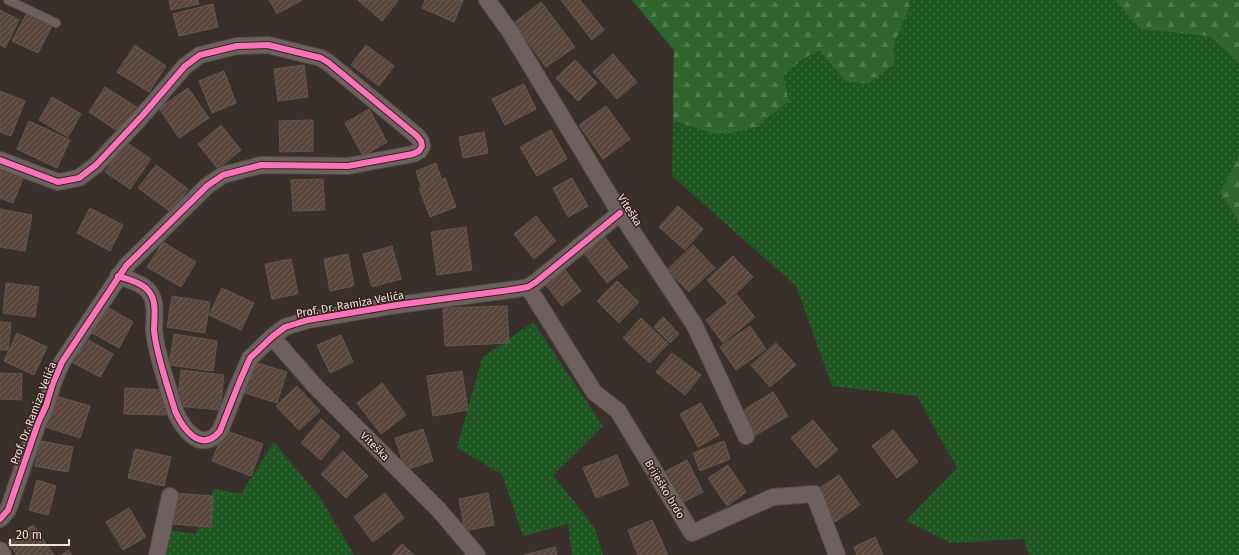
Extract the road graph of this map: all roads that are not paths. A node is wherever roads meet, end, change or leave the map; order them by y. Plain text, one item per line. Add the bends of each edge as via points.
1 (8, 0) edge
2 (487, 0) edge
3 (56, 23) dead end
4 (0, 160) edge
5 (620, 213) junction
6 (118, 276) junction
7 (528, 287) junction
8 (272, 337) junction
9 (746, 436) dead end
10 (170, 496) dead end
11 (0, 519) edge
12 (0, 550) edge
13 (3, 555) edge
14 (157, 555) edge
15 (477, 555) edge
16 (837, 555) edge

1 - 3 lane
2 - 5 street, Viteška via 509,30
4 - 6 street, Prof. Dr. Ramiza Velića via 58,182 79,178 96,165 185,66 200,55 237,46 268,45 321,58 421,141 419,151 413,154 348,166 261,165 223,175 207,186
5 - 7 street, Prof. Dr. Ramiza Velića
5 - 9 street, Viteška via 694,324
6 - 8 street, Prof. Dr. Ramiza Velića via 145,286 150,292 153,298 157,347 175,411 184,429 201,440 209,440 220,431 250,358
6 - 11 street, Prof. Dr. Ramiza Velića via 62,362 8,510
7 - 8 street, Prof. Dr. Ramiza Velića via 308,320 285,327
7 - 16 street, Briješko brdo via 594,392 618,412 692,533 773,497 814,494
8 - 15 street, Viteška via 315,386 439,510
10 - 14 street
12 - 13 street

